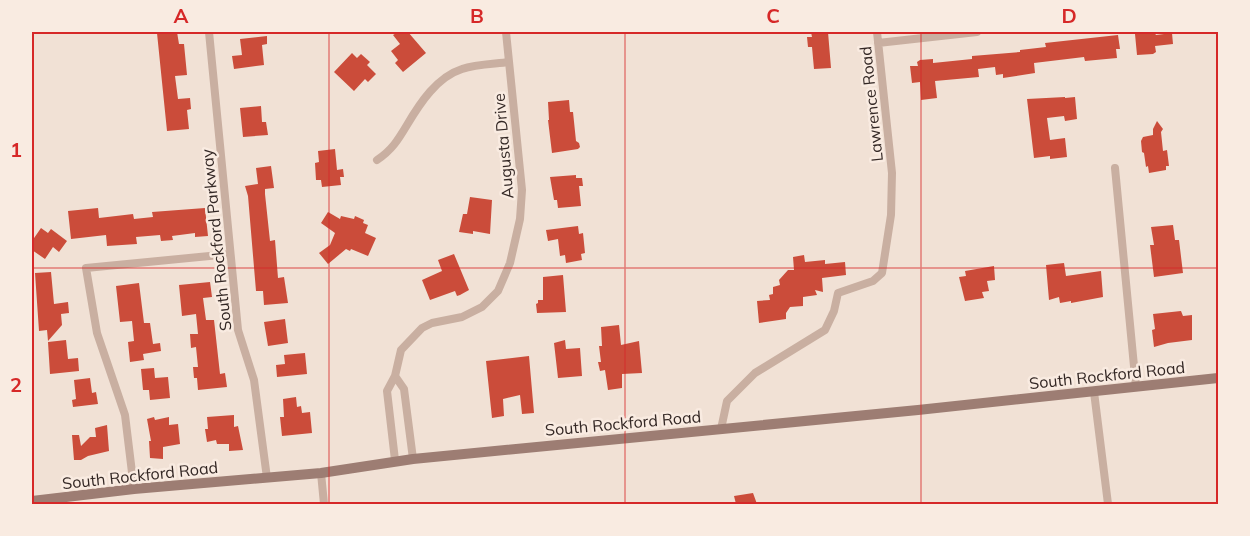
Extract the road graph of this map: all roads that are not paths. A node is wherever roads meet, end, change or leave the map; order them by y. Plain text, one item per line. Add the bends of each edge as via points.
1 (209, 32) edge
2 (506, 32) edge
3 (877, 32) edge
4 (977, 32) edge
5 (879, 43) junction
6 (509, 62) junction
7 (376, 160) dead end
8 (1115, 168) dead end
9 (230, 254) junction
10 (395, 376) junction
11 (1218, 378) edge
12 (1136, 387) junction
13 (1094, 392) junction
14 (722, 429) junction
15 (413, 459) junction
16 (395, 460) junction
17 (321, 473) junction
18 (267, 478) junction
19 (134, 489) junction
20 (32, 501) edge
21 (324, 504) edge
22 (1108, 504) edge

1 - 9 street, South Rockford Parkway
2 - 6 street, Augusta Drive
3 - 5 street, Lawrence Road
4 - 5 street
5 - 14 street, Lawrence Road via 892,173 891,215 882,273 873,281 838,293 825,330 755,373 727,401
6 - 7 street via 463,69 441,82 389,152
6 - 10 street, Augusta Drive via 522,190 520,219 504,278 491,300 472,314 422,328 401,350
8 - 12 street
9 - 18 street, South Rockford Parkway via 238,330 254,380
9 - 19 street via 86,268 97,333 125,415
10 - 15 street via 404,389
10 - 16 street, Augusta Drive via 387,391
11 - 12 street, South Rockford Road
12 - 13 street, South Rockford Road
13 - 14 street, South Rockford Road
13 - 22 street
14 - 15 street, South Rockford Road
15 - 16 street, South Rockford Road
16 - 17 street, South Rockford Road
17 - 18 street, South Rockford Road
17 - 21 street
18 - 19 street, South Rockford Road
19 - 20 street, South Rockford Road

